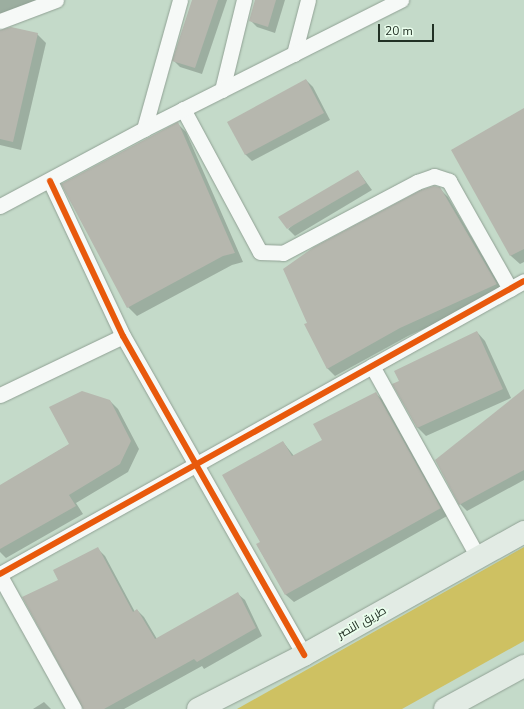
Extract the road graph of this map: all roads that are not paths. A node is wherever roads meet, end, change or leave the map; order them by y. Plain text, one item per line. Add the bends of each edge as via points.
1 (55, 0) edge
2 (180, 0) edge
3 (244, 0) edge
4 (308, 0) edge
5 (374, 0) edge
6 (402, 0) edge
7 (371, 16) junction
8 (0, 21) edge
9 (294, 54) junction
10 (222, 90) junction
11 (183, 109) junction
12 (144, 129) junction
13 (50, 181) junction
14 (0, 206) edge
15 (524, 281) edge
16 (510, 289) junction
17 (123, 336) junction
18 (372, 366) junction
19 (0, 395) edge
20 (195, 464) junction
21 (524, 532) edge
22 (478, 557) junction
23 (0, 575) edge
24 (304, 655) junction
25 (524, 666) edge
26 (74, 709) edge
27 (198, 709) edge
28 (445, 709) edge

1 - 8 street
2 - 12 street
3 - 10 street
4 - 9 street
5 - 7 street
6 - 7 street
7 - 9 street
9 - 10 street
10 - 11 street
11 - 12 street
11 - 16 street via 260,252 283,253 417,182 434,176 449,181
12 - 13 street
13 - 14 street
13 - 17 street
15 - 16 street
16 - 18 street
17 - 19 street
17 - 20 street
18 - 20 street
18 - 22 street
20 - 23 street
20 - 24 street
21 - 22 main road, طريق النصر
22 - 24 main road, طريق النصر
23 - 26 street
24 - 27 main road, طريق النصر
25 - 28 main road

